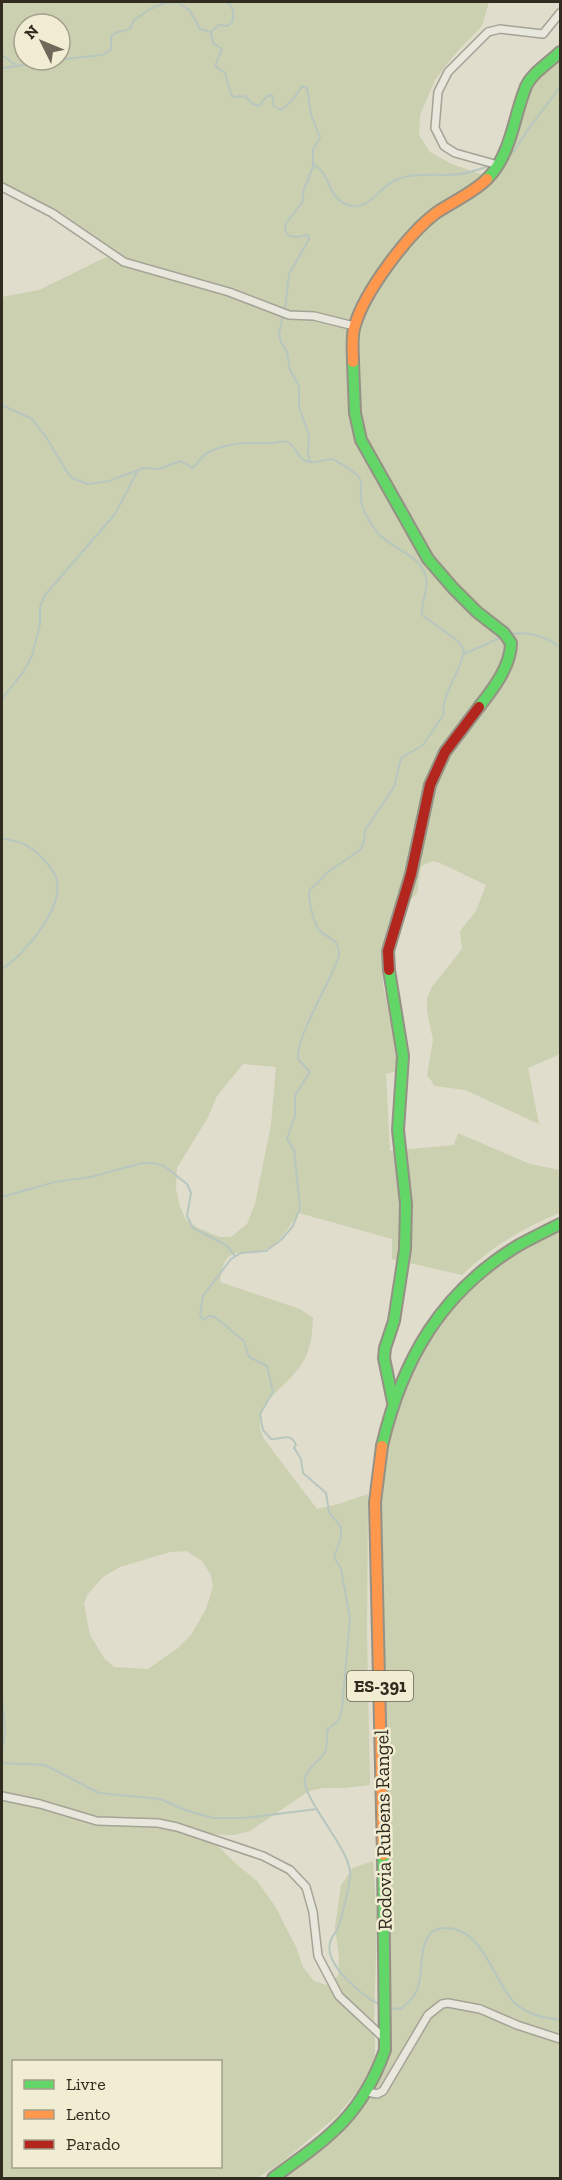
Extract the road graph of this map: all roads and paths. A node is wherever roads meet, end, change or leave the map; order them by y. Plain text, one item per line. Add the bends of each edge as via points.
1 (561, 13) edge
2 (561, 52) edge
3 (498, 165) junction
4 (2, 187) edge
5 (354, 326) junction
6 (561, 1224) edge
7 (393, 1402) junction
8 (2, 1796) edge
9 (386, 2039) junction
10 (561, 2039) edge
11 (368, 2092) junction
12 (273, 2178) edge

1 - 3 street via 543,34 500,29 488,32 443,79 435,128 444,146
2 - 3 street via 525,88 514,130
3 - 5 street via 488,180 416,231 369,293
4 - 5 street via 52,213 118,260 230,292 280,313
5 - 7 street via 355,413 361,440 428,560 511,643 509,658 492,690 446,752 430,785 411,874 388,951 389,980 403,1056 398,1130 406,1204 405,1249 384,1358
6 - 7 street, Rodovia Rubens Rangel / ES-391 via 528,1239 465,1285 428,1331
7 - 9 street, Rodovia Rubens Rangel / ES-391 via 381,1447 375,1502
8 - 9 street via 96,1821 177,1827 284,1866 306,1887 318,1956 339,1996
9 - 11 street, Rodovia Rubens Rangel / ES-391 via 380,2066
10 - 11 street via 480,2009 442,2004 428,2015 383,2091
11 - 12 street, Rodovia Rubens Rangel / ES-391 via 333,2133

